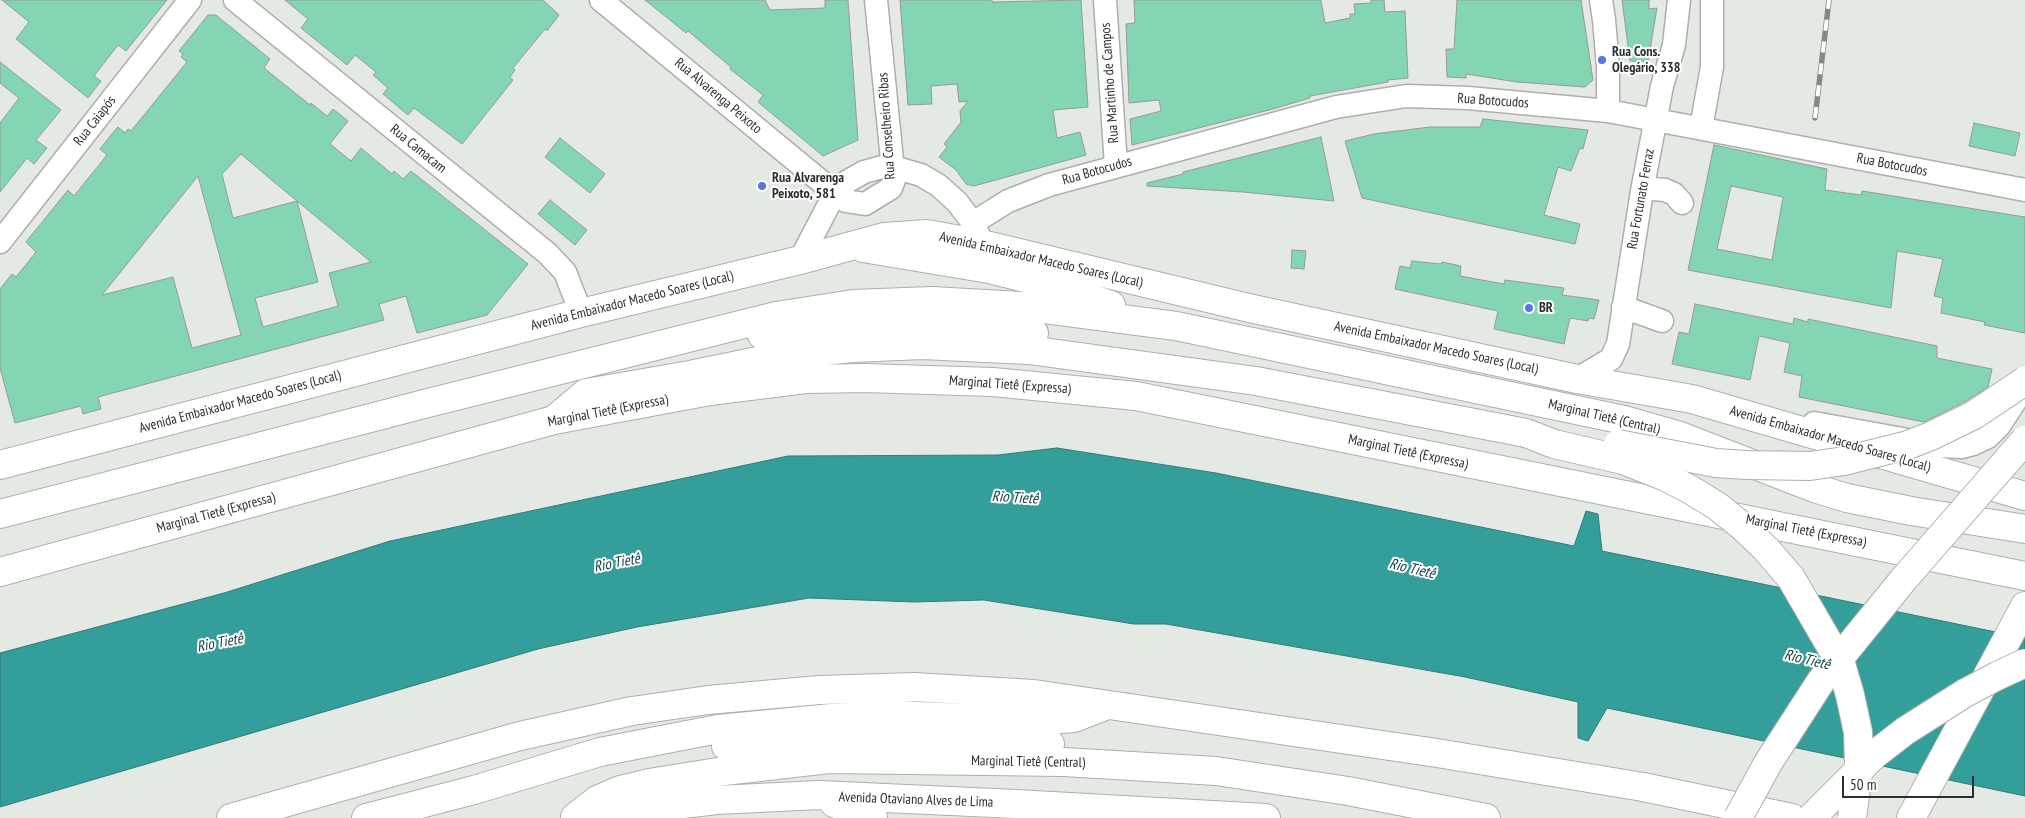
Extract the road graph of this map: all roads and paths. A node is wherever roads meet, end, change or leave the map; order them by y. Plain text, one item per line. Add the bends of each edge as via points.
1 (190, 0) edge
2 (236, 0) edge
3 (602, 0) edge
4 (876, 0) edge
5 (1105, 0) edge
6 (1600, 0) edge
7 (1679, 0) edge
8 (1712, 0) edge
9 (1608, 111) junction
10 (1656, 120) junction
11 (1701, 128) junction
12 (1116, 166) junction
13 (893, 167) junction
14 (2025, 190) edge
15 (1642, 192) junction
16 (835, 193) junction
17 (1682, 203) dead end
18 (977, 233) junction
19 (0, 242) edge
20 (852, 246) junction
21 (800, 260) junction
22 (1623, 307) junction
23 (581, 313) junction
24 (1662, 321) dead end
25 (1176, 326) junction
26 (696, 335) junction
27 (1577, 379) junction
28 (1256, 381) junction
29 (2025, 381) edge
30 (2025, 386) edge
31 (1727, 408) junction
32 (554, 420) junction
33 (1526, 433) junction
34 (2025, 440) edge
35 (0, 465) edge
36 (2025, 496) edge
37 (0, 514) edge
38 (2025, 529) edge
39 (0, 572) edge
40 (2025, 576) edge
41 (2025, 606) edge
42 (2025, 663) edge
43 (1108, 704) junction
44 (600, 752) junction
45 (1216, 771) junction
46 (819, 795) junction
47 (571, 817) edge
48 (231, 818) edge
49 (366, 818) edge
50 (873, 818) edge
51 (1266, 818) edge
52 (1486, 818) edge
53 (1738, 818) edge
54 (1792, 818) edge
55 (1811, 818) edge
56 (1852, 818) edge
57 (1911, 818) edge

1 - 19 street, Rua Caiapós
2 - 23 street, Rua Camacam via 548,253 565,272
3 - 16 street, Rua Alvarenga Peixoto
4 - 13 street, Rua Conselheiro Ribas
5 - 12 street, Rua Martinho de Campos
6 - 9 street via 1608,66
7 - 10 street, Rua Fortunato Ferraz via 1674,45
8 - 11 street via 1712,67
9 - 10 street, Rua Botocudos
9 - 12 street, Rua Botocudos via 1468,98 1406,96 1336,107
10 - 11 street, Rua Botocudos
10 - 15 street, Rua Fortunato Ferraz
11 - 14 street, Rua Botocudos
12 - 18 street, Rua Botocudos via 1049,185 1008,201
13 - 16 street, Rua Conselheiro Ribas via 891,188 865,204 846,201
13 - 18 street via 921,175 938,185 957,202
15 - 17 street via 1665,190
15 - 22 street, Rua Fortunato Ferraz
16 - 21 street
18 - 20 highway, Avenida Embaixador Macedo Soares (Local) via 884,237
18 - 27 highway, Avenida Embaixador Macedo Soares (Local) via 1249,308
20 - 21 highway, Avenida Embaixador Macedo Soares (Local)
20 - 25 highway via 1041,282
21 - 23 highway, Avenida Embaixador Macedo Soares (Local)
22 - 24 street
22 - 27 street, Rua Fortunato Ferraz via 1618,344 1612,359
23 - 35 highway, Avenida Embaixador Macedo Soares (Local)
25 - 26 highway via 1022,306 932,301 853,304 811,310
25 - 38 highway, Marginal Tietê (Central) via 1624,420 1680,436 1847,498
26 - 28 highway via 758,335 916,325 974,326 1215,360
26 - 37 highway
27 - 31 highway, Avenida Embaixador Macedo Soares (Local)
28 - 32 highway via 1029,350 922,345 853,348 792,354 586,394
28 - 33 highway
29 - 33 highway, bridge via 1974,415 1908,446 1844,462 1810,466 1716,462 1555,432
30 - 31 street via 1988,437 1961,447
31 - 36 highway, Avenida Embaixador Macedo Soares (Local)
32 - 39 highway, Marginal Tietê (Expressa)
32 - 40 highway, Marginal Tietê (Expressa) via 710,390 806,379 993,382 1062,388 1136,396 1206,409
33 - 56 highway, bridge via 1554,444 1623,460 1691,490 1742,526 1785,570 1841,664 1850,695 1858,732 1859,766
34 - 53 highway, bridge via 1903,580 1821,682 1768,763
41 - 57 highway, bridge
42 - 55 highway, bridge via 1965,693 1904,731 1868,761
43 - 44 highway via 1074,718 1051,720 895,715 832,718 718,729
43 - 48 highway via 1034,694 914,687 819,690 708,700 632,711 520,736
43 - 54 highway via 1643,787
44 - 45 highway via 624,759 681,750 818,740 974,741 1081,745 1184,761
44 - 49 highway
45 - 47 highway, Marginal Tietê (Central) via 1064,762 829,759 649,783 597,800
45 - 52 highway, Marginal Tietê (Central) via 1348,791
46 - 47 highway, Avenida Otaviano Alves de Lima via 717,800
46 - 50 highway
46 - 51 highway, Avenida Otaviano Alves de Lima

